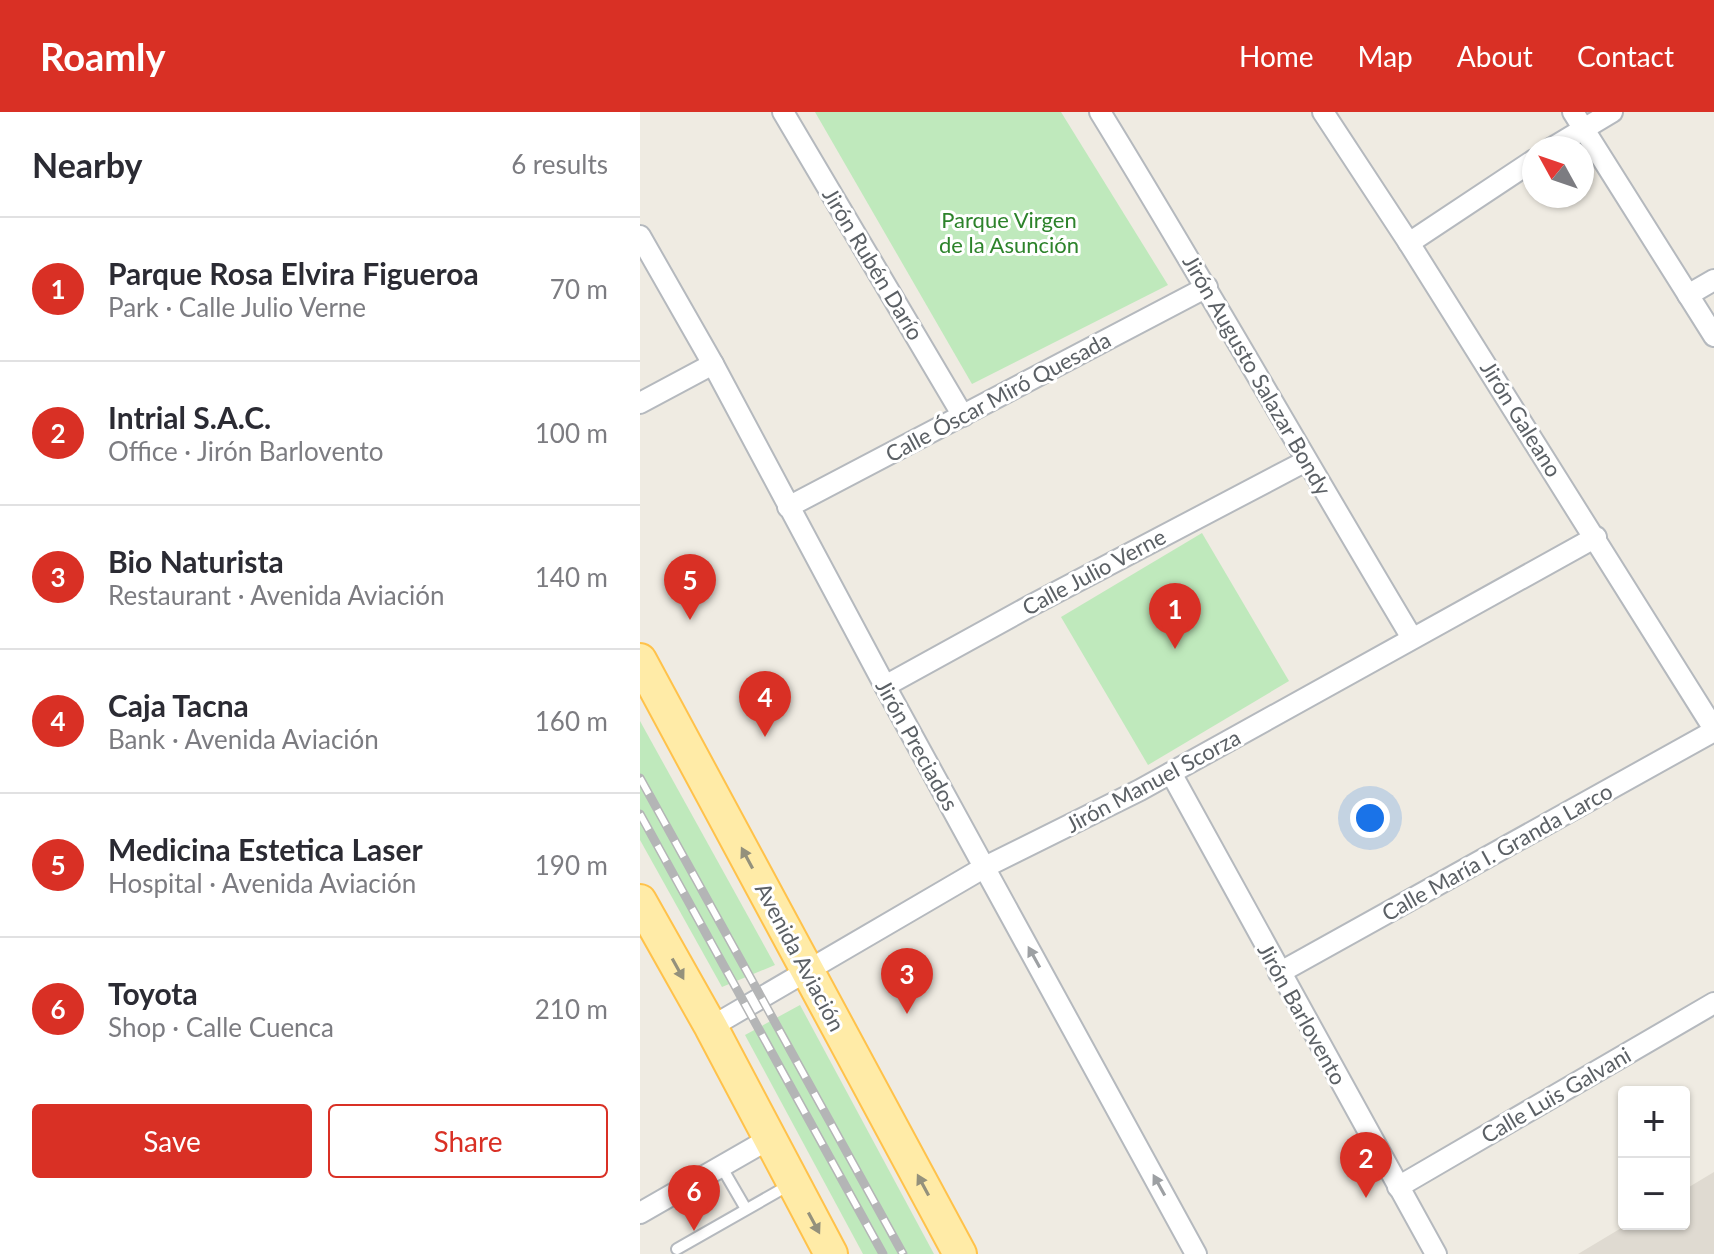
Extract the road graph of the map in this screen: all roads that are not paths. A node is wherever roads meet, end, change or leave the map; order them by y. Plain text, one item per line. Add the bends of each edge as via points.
1 (783, 112) edge
2 (1100, 112) edge
3 (1323, 112) edge
4 (1612, 112) edge
5 (1578, 120) edge
6 (1563, 136) edge
7 (1522, 168) edge
8 (640, 236) edge
9 (1409, 243) junction
10 (1714, 280) edge
11 (1207, 287) junction
12 (1688, 295) junction
13 (1714, 336) edge
14 (713, 364) junction
15 (640, 403) edge
16 (963, 416) junction
17 (1306, 461) junction
18 (788, 507) junction
19 (1596, 537) junction
20 (1412, 638) junction
21 (640, 660) edge
22 (885, 686) junction
23 (1714, 730) edge
24 (1171, 773) junction
25 (985, 867) junction
26 (640, 901) edge
27 (808, 971) junction
28 (1279, 973) junction
29 (1714, 1003) edge
30 (711, 1027) junction
31 (769, 1139) junction
32 (721, 1166) junction
33 (793, 1183) junction
34 (1398, 1187) junction
35 (746, 1209) junction
36 (640, 1213) edge
37 (677, 1249) dead end
38 (831, 1254) edge
39 (960, 1254) edge
40 (1196, 1254) edge
41 (1436, 1254) edge

1 - 16 street, Jirón Rubén Darío
2 - 11 street, Jirón Augusto Salazar Bondy
3 - 9 street, Jirón Galeano
4 - 5 street
5 - 6 street
5 - 12 street
7 - 9 street
8 - 14 street, Jirón Preciados
9 - 19 street, Jirón Galeano
10 - 12 street
11 - 16 street, Calle Óscar Miró Quesada
11 - 17 street, Jirón Augusto Salazar Bondy
12 - 13 street
14 - 15 street
14 - 18 street, Jirón Preciados
16 - 18 street, Calle Óscar Miró Quesada
17 - 20 street, Jirón Augusto Salazar Bondy
17 - 22 street, Calle Julio Verne
18 - 22 street, Jirón Preciados
19 - 20 street, Jirón Manuel Scorza
19 - 23 street, Jirón Galeano
20 - 24 street, Jirón Manuel Scorza
27 -> 21 main road, Avenida Aviación
22 - 25 street, Jirón Preciados
23 - 28 street, Calle María I. Granda Larco
24 - 25 street, Jirón Manuel Scorza
24 - 28 street, Jirón Barlovento
25 - 27 street, Jirón Manuel Scorza
40 -> 25 street, Jirón Preciados
26 -> 30 main road
27 - 30 street, Jirón Manuel Scorza
39 -> 27 main road, Avenida Aviación
28 - 34 street, Jirón Barlovento
29 - 34 street, Calle Luis Galvani
30 - 31 main road
31 - 32 street
31 - 33 main road
32 - 35 lane
32 - 36 street
33 - 35 lane
33 -> 38 main road
34 - 41 street, Jirón Barlovento
35 - 37 lane

